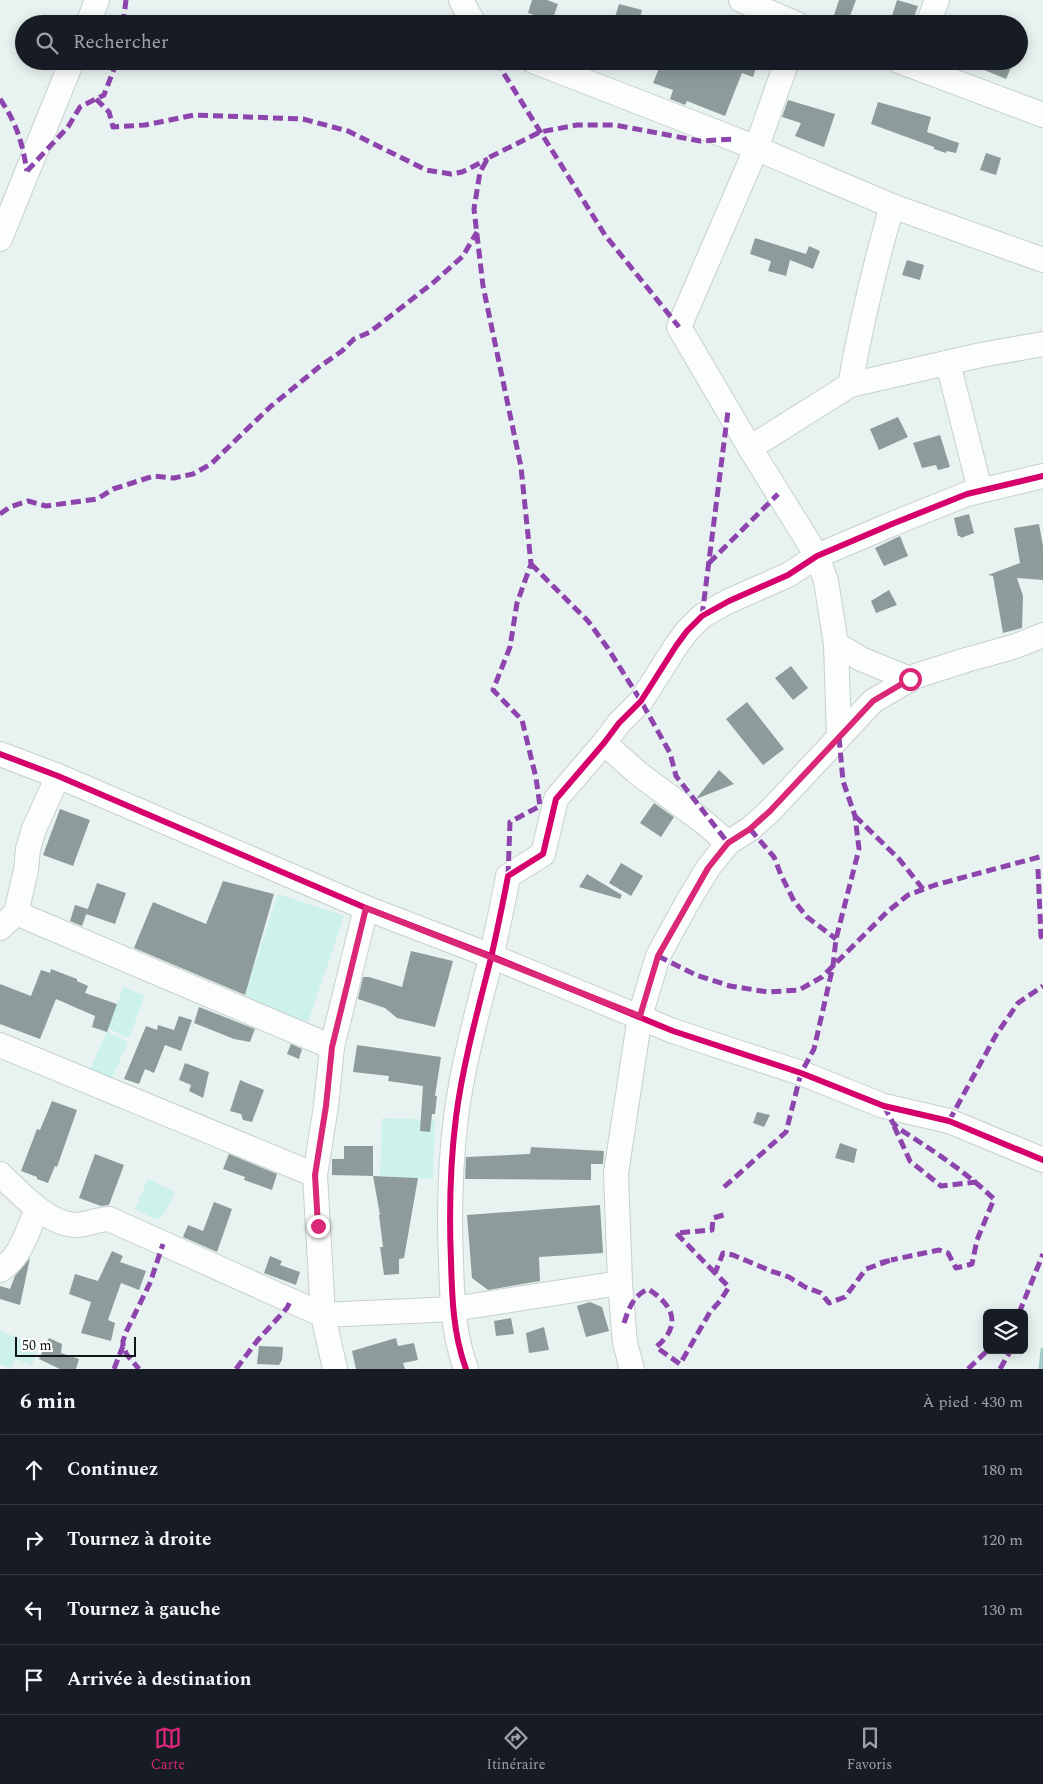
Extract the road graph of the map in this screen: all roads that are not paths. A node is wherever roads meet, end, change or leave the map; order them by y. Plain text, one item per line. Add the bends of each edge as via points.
1 (461, 0) edge
2 (741, 0) edge
3 (938, 0) edge
4 (469, 15) edge
5 (776, 15) edge
6 (932, 15) edge
7 (68, 70) edge
8 (556, 70) edge
9 (784, 70) edge
10 (929, 70) edge
11 (1041, 108) edge
12 (756, 149) junction
13 (892, 206) junction
14 (0, 239) edge
15 (1043, 260) edge
16 (1043, 344) edge
17 (948, 363) junction
18 (850, 385) junction
19 (750, 448) junction
20 (1043, 476) edge
21 (980, 490) junction
22 (817, 556) junction
23 (1043, 635) edge
24 (836, 644) junction
25 (910, 679) junction
26 (839, 737) junction
27 (604, 743) junction
28 (0, 754) edge
29 (58, 776) junction
30 (728, 843) junction
31 (366, 908) junction
32 (8, 921) edge
33 (491, 956) junction
34 (640, 1016) junction
35 (0, 1045) edge
36 (332, 1047) junction
37 (1043, 1160) edge
38 (0, 1174) edge
39 (315, 1175) junction
40 (37, 1209) junction
41 (0, 1270) edge
42 (620, 1283) junction
43 (453, 1309) junction
44 (323, 1315) junction
45 (335, 1369) edge
46 (466, 1369) edge
47 (632, 1369) edge

1 - 4 street
2 - 5 street
3 - 6 street
7 - 14 street
8 - 12 street
9 - 12 street
10 - 11 street
12 - 13 street
12 - 19 street via 679,327
13 - 15 street
13 - 18 street via 876,260
16 - 17 street
17 - 18 street
17 - 21 street
18 - 19 street
19 - 22 street
20 - 21 street
21 - 22 street
22 - 24 street via 826,581
22 - 27 street via 788,575 702,616 676,646 641,701
23 - 25 street
24 - 25 street via 861,659
24 - 26 street
25 - 26 street via 873,701
26 - 30 street via 770,811
27 - 30 street
27 - 33 street via 556,799 543,854 508,876
28 - 29 street
29 - 31 street
29 - 32 street via 34,829 26,870
30 - 34 street via 704,875 658,956
31 - 33 street
31 - 36 street
32 - 36 street
33 - 34 street
33 - 43 street via 456,1116 450,1179
34 - 37 street via 673,1031 801,1073 884,1106 949,1121
34 - 42 street via 616,1173
35 - 39 street
36 - 39 street
38 - 40 street
39 - 44 street
40 - 41 street via 12,1262
40 - 44 street via 62,1223 77,1225 109,1219
42 - 43 street
42 - 47 street via 625,1343
43 - 44 street
43 - 46 street
44 - 45 street

